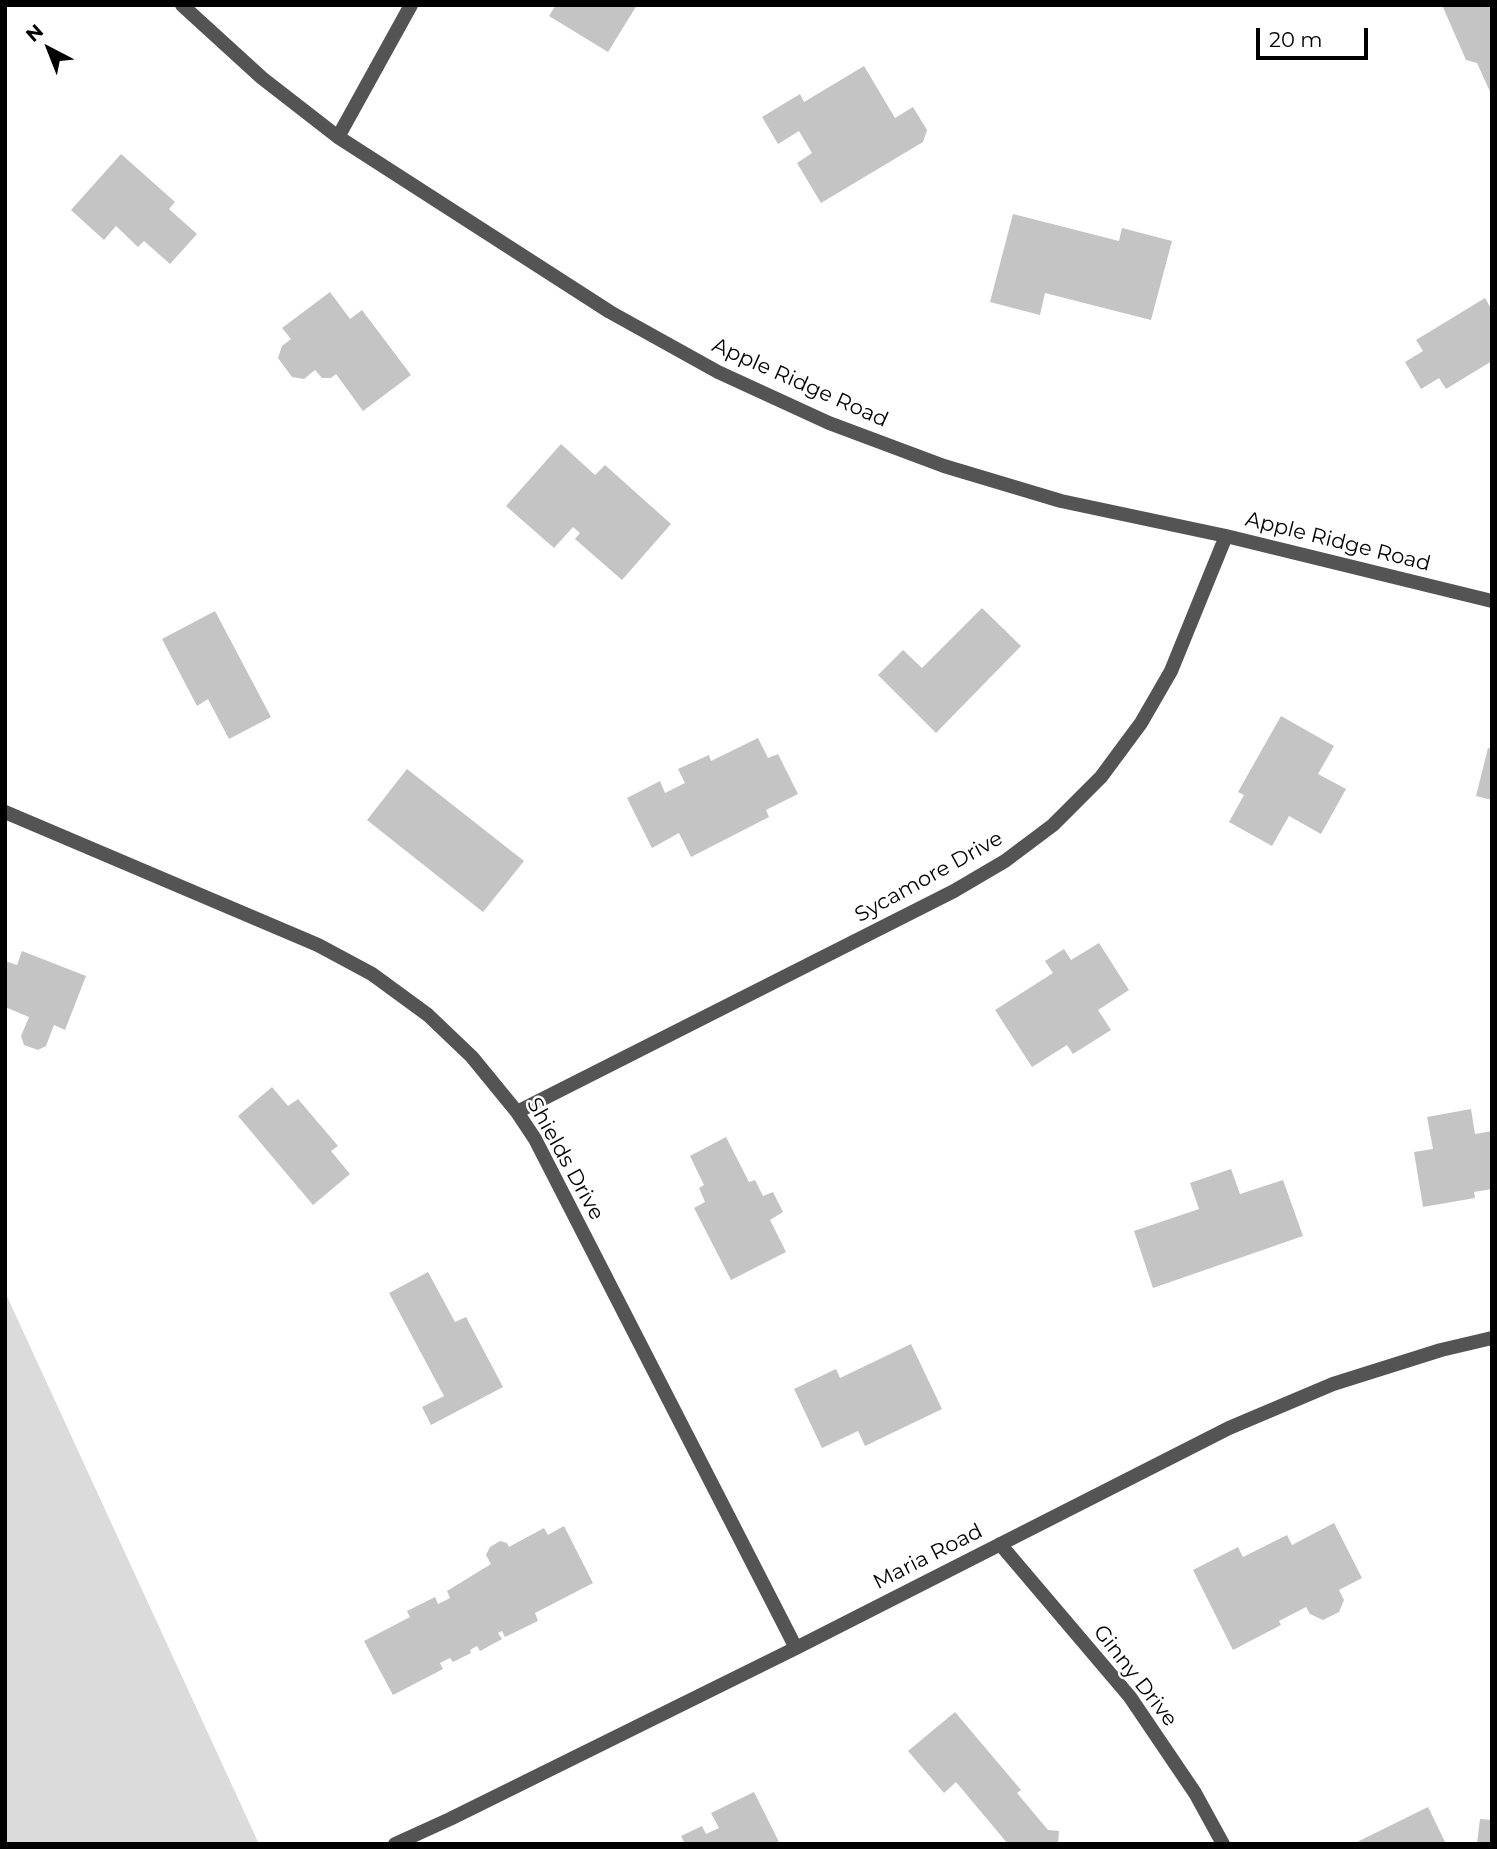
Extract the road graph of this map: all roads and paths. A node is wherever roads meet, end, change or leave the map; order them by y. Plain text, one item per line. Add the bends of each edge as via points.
1 (182, 5) edge
2 (411, 5) edge
3 (338, 137) junction
4 (1226, 536) junction
5 (1492, 601) edge
6 (5, 812) edge
7 (517, 1111) junction
8 (1492, 1338) edge
9 (1000, 1544) junction
10 (796, 1648) junction
11 (395, 1844) edge
12 (1223, 1844) edge

1 - 3 street, Apple Ridge Road via 262,78
2 - 3 street
3 - 4 street, Apple Ridge Road via 610,312 718,372 829,423 944,466 1061,501
4 - 5 street, Apple Ridge Road
4 - 7 street, Sycamore Drive via 1171,670 1142,723 1101,777 1053,825 954,891
6 - 7 street, Shields Drive via 318,945 372,974 428,1015 463,1048
7 - 10 street, Shields Drive
8 - 9 street, Maria Road via 1333,1384 1229,1428
9 - 10 street, Maria Road
9 - 12 street, Ginny Drive via 1130,1697 1195,1793
10 - 11 street, Maria Road

